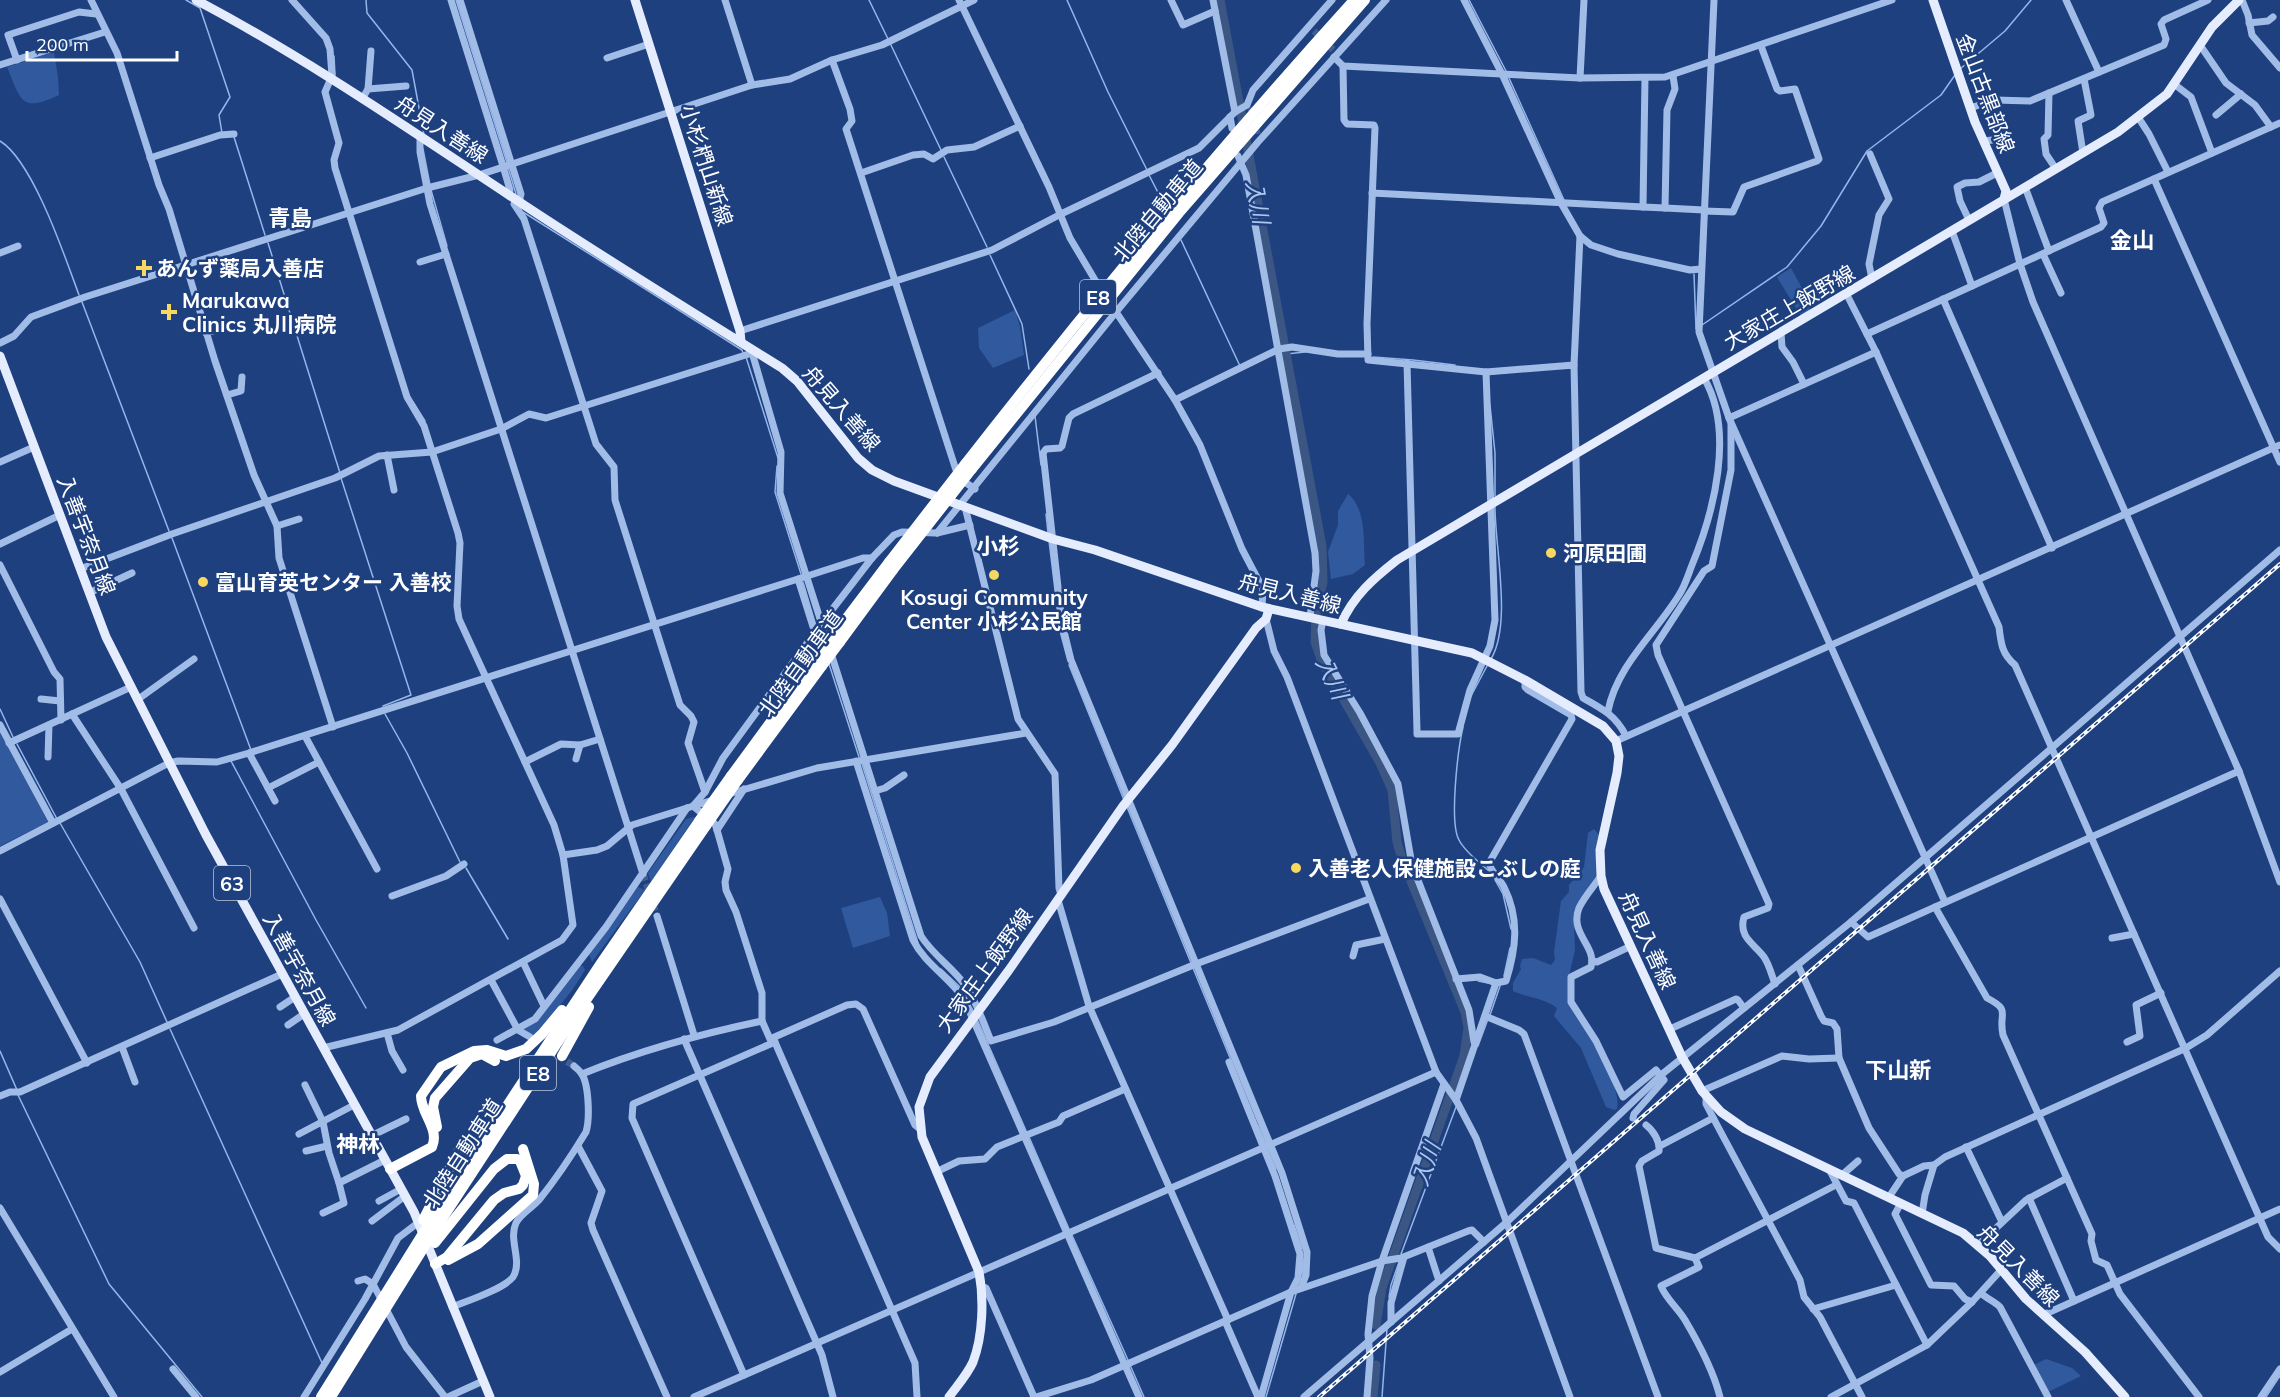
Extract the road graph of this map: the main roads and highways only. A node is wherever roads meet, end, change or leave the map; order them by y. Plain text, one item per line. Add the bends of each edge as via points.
1 (196, 0) edge
2 (635, 0) edge
3 (1354, 0) edge
4 (1365, 0) edge
5 (1933, 0) edge
6 (2240, 0) edge
7 (1253, 125) junction
8 (2004, 199) junction
9 (741, 342) junction
10 (0, 357) edge
11 (1265, 608) junction
12 (1341, 624) junction
13 (703, 824) junction
14 (652, 914) junction
15 (630, 920) junction
16 (562, 1056) dead end
17 (490, 1061) dead end
18 (459, 1150) dead end
19 (527, 1151) dead end
20 (388, 1164) junction
21 (427, 1230) junction
22 (435, 1264) junction
23 (376, 1316) junction
24 (321, 1397) edge
25 (331, 1397) edge
26 (490, 1397) edge
27 (949, 1397) edge
28 (2125, 1397) edge

1 - 9 main road, 舟見入善線 via 362,99
2 - 9 main road, 小杉椚山新線
3 - 7 highway, 北陸自動車道 / E8
4 - 7 highway, 北陸自動車道 / E8
5 - 8 main road, 金山古黒部線 via 1970,108 2006,191
6 - 8 main road, 大家庄上飯野線 via 2212,27 2167,94 2083,153
7 - 13 highway, 北陸自動車道 / E8, bridge via 968,466 820,661 738,782
8 - 12 main road, 大家庄上飯野線 via 1411,551 1359,594
9 - 11 main road, 舟見入善線 via 797,381 851,450 872,470 1053,538
10 - 20 main road, 入善宇奈月線 / 63 via 106,637 169,763
11 - 12 main road, 舟見入善線
11 - 27 main road, 大家庄上飯野線 via 1266,619 1127,802 925,1087 919,1107 920,1129 979,1272 981,1286 976,1352 967,1374
12 - 28 main road, 舟見入善線 via 1485,658 1603,726 1616,741 1619,756 1600,850 1604,889 1704,1094 1745,1129 1963,1233 2026,1299 2085,1352
13 - 14 highway, 北陸自動車道 / E8
13 - 15 highway, 北陸自動車道 / E8
14 - 16 highway
14 - 21 highway, 北陸自動車道 / E8 via 569,1025
15 - 20 highway via 531,1045 506,1056 478,1050 438,1070 421,1096 434,1132 432,1147
15 - 21 highway, 北陸自動車道 / E8
17 - 20 highway via 478,1054 470,1058 435,1098 433,1112 439,1137 436,1147 428,1154
18 - 21 highway
19 - 22 highway via 534,1189 529,1200 478,1244
20 - 21 main road, 入善宇奈月線 / 63
21 - 22 main road, 入善宇奈月線 / 63
21 - 22 highway via 500,1163 512,1158 520,1161 526,1176 523,1185 494,1200 447,1257
21 - 23 highway, 北陸自動車道 / E8, bridge
21 - 23 highway, bridge
22 - 26 main road, 入善宇奈月線 / 63
23 - 24 highway, 北陸自動車道 / E8, bridge
23 - 25 highway, 北陸自動車道 / E8, bridge

